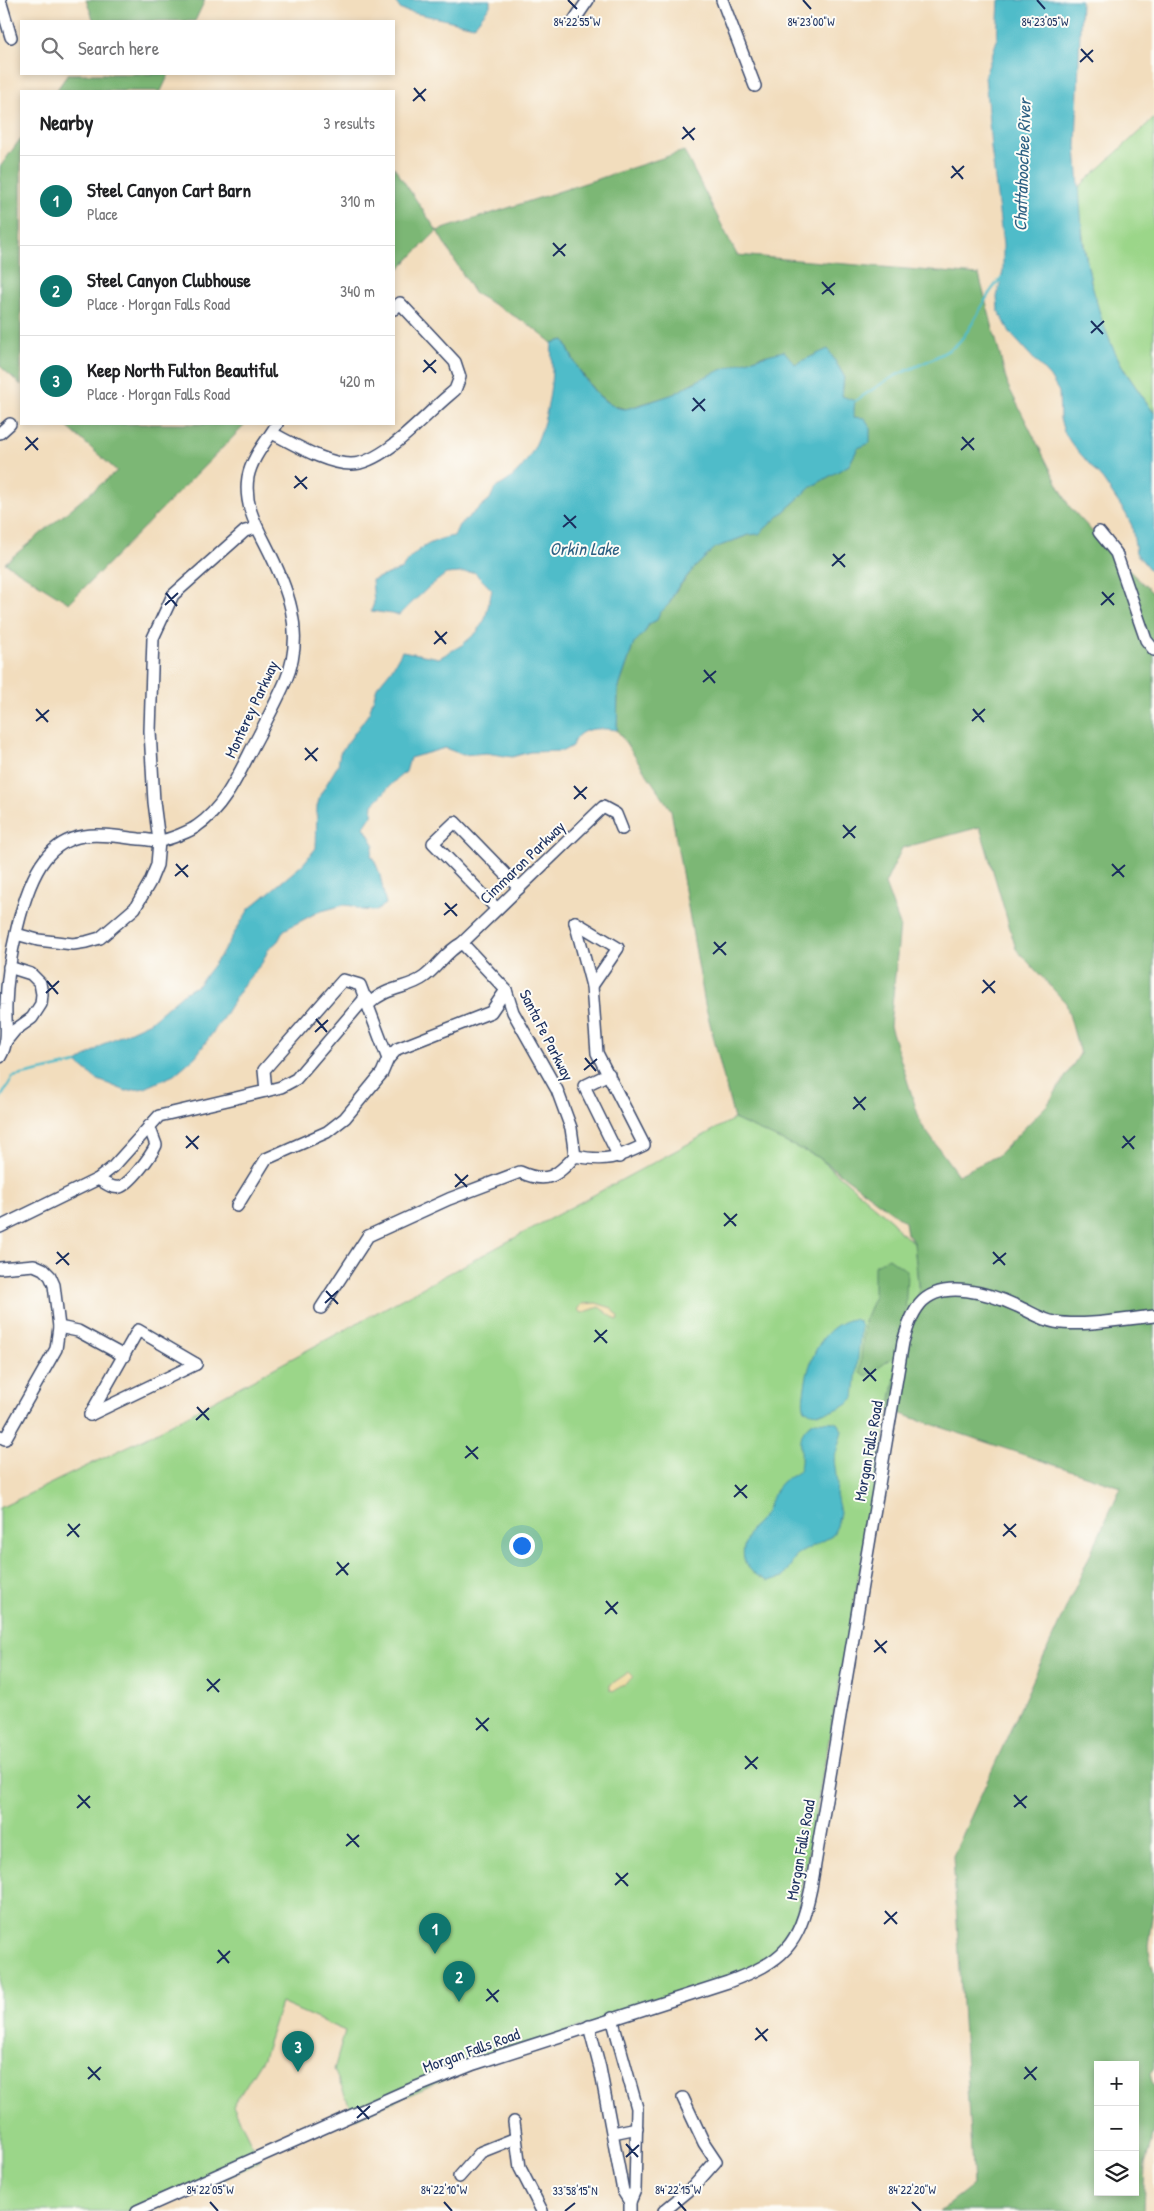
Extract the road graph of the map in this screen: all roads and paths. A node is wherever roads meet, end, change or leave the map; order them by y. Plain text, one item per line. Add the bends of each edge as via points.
1 (0, 0) edge
2 (588, 0) edge
3 (722, 0) edge
4 (573, 22) dead end
5 (11, 38) dead end
6 (755, 86) dead end
7 (395, 308) edge
8 (10, 424) dead end
9 (274, 428) edge
10 (0, 433) edge
11 (257, 528) junction
12 (1099, 532) dead end
13 (1154, 650) edge
14 (622, 830) dead end
15 (159, 841) junction
16 (519, 888) junction
17 (497, 909) junction
18 (16, 934) junction
19 (462, 943) junction
20 (9, 967) junction
21 (592, 986) junction
22 (506, 990) junction
23 (367, 1001) junction
24 (6, 1041) junction
25 (0, 1057) edge
26 (388, 1059) junction
27 (609, 1074) junction
28 (266, 1091) junction
29 (149, 1126) junction
30 (575, 1156) junction
31 (619, 1157) junction
32 (98, 1179) junction
33 (237, 1206) dead end
34 (0, 1227) edge
35 (0, 1268) edge
36 (320, 1308) dead end
37 (1154, 1316) edge
38 (59, 1327) junction
39 (124, 1356) junction
40 (0, 1436) edge
41 (612, 2018) junction
42 (589, 2026) junction
43 (683, 2098) dead end
44 (514, 2122) dead end
45 (637, 2128) junction
46 (613, 2133) junction
47 (516, 2138) junction
48 (636, 2158) junction
49 (618, 2160) junction
50 (459, 2178) dead end
51 (630, 2206) edge
52 (143, 2210) edge
53 (542, 2211) edge
54 (664, 2211) edge

1 - 5 street
2 - 4 street
3 - 6 street
7 - 9 street, Monterey Parkway via 400,303 455,362 460,376 455,390 396,442 363,462 338,462 305,450
8 - 10 street
9 - 11 street, Monterey Parkway via 256,455 248,478 249,506
11 - 15 street via 245,531 184,583 173,595 153,638 150,731
11 - 15 street, Monterey Parkway via 282,578 291,606 294,652 290,670 221,802 196,828
12 - 13 street via 1116,553 1146,640
14 - 16 street, Cimmaron Parkway via 616,814 603,807
15 - 18 street, Monterey Parkway via 93,834 74,837 60,845 45,859 37,873
15 - 18 street via 157,865 135,908 100,938 73,944
16 - 17 street, Cimmaron Parkway
16 - 17 street via 455,822 444,832 433,843
17 - 19 street, Cimmaron Parkway
18 - 20 street, Monterey Parkway
19 - 22 street, Santa Fe Parkway
19 - 23 street, Cimmaron Parkway via 449,950 424,978
20 - 24 street, Monterey Parkway
20 - 24 street, Monterey Parkway via 31,974 40,983 42,994 41,1004 32,1018
21 - 21 street via 618,948 574,922 580,941
21 - 27 street via 597,1053
22 - 26 street via 491,1012 398,1049
22 - 30 street, Santa Fe Parkway via 513,1012 557,1090 571,1128
23 - 26 street
23 - 28 street, Cimmaron Parkway via 296,1079
23 - 28 street via 360,985 343,980 264,1070
24 - 25 street, Monterey Parkway
26 - 33 street via 382,1073 345,1118 327,1132 266,1158
27 - 31 street via 644,1145
27 - 31 street via 584,1086
28 - 29 street via 160,1116
29 - 32 street
29 - 32 street via 156,1145 126,1184 110,1186
30 - 31 street via 594,1160
30 - 36 street via 552,1177 537,1180 520,1172 368,1236
32 - 34 street
35 - 38 street via 34,1265 43,1269 54,1285
37 - 41 street, Morgan Falls Road via 1067,1324 1040,1317 998,1298 959,1290 933,1295 920,1304 903,1342 811,1888 800,1928 783,1953 760,1969
38 - 39 street via 78,1331
38 - 40 street via 56,1349 5,1439
39 - 39 street via 90,1415 196,1364 138,1330
41 - 42 street, Morgan Falls Road
41 - 45 street via 637,2108
42 - 46 street
42 - 52 street, Morgan Falls Road via 421,2085
43 - 54 street via 704,2143 716,2160 693,2187
44 - 47 street
45 - 46 street
45 - 48 street
46 - 49 street
47 - 50 street via 481,2152
47 - 53 street via 520,2168
48 - 49 street
48 - 51 street via 635,2190
49 - 51 street via 623,2191

